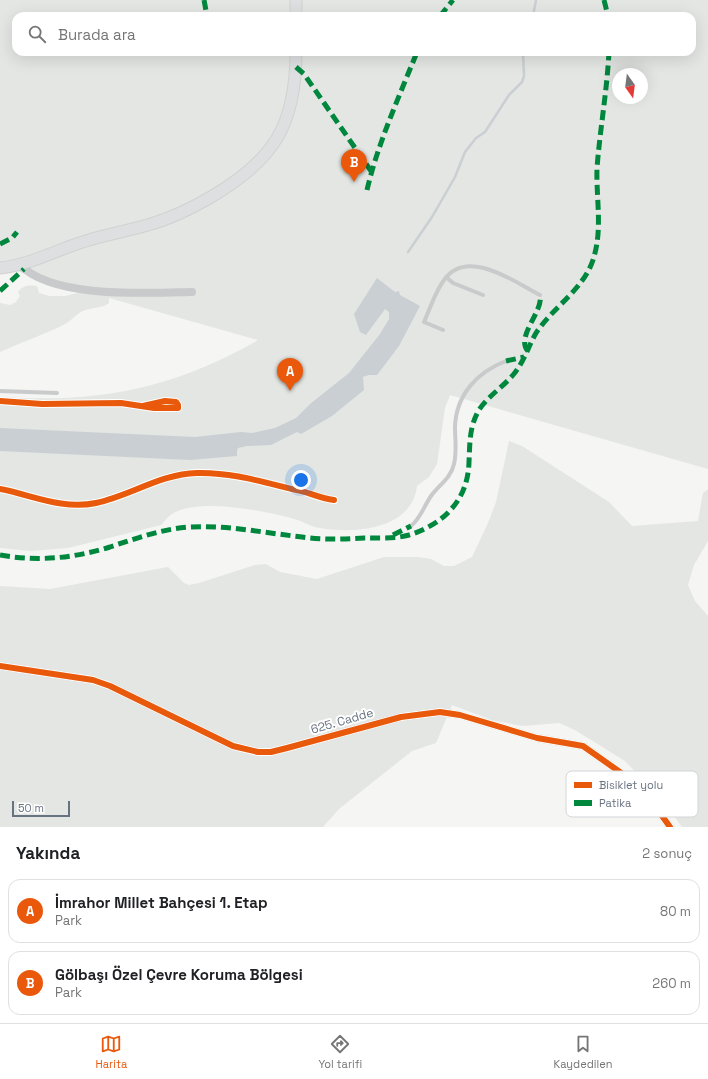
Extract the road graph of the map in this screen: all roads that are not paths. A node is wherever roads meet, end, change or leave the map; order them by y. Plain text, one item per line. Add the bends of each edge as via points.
1 (296, 0) edge
2 (296, 12) edge
3 (296, 56) edge
4 (19, 264) junction
5 (0, 268) edge
6 (446, 277) junction
7 (192, 292) dead end
8 (483, 295) dead end
9 (540, 295) dead end
10 (443, 330) dead end
11 (506, 362) dead end
12 (0, 391) edge
13 (57, 393) dead end
14 (411, 526) dead end
15 (0, 666) edge
16 (618, 771) edge
17 (663, 817) edge
18 (670, 827) edge

1 - 2 street
3 - 4 street via 294,92 287,118 269,152 244,175 179,214
4 - 5 street
4 - 7 street via 36,277 75,288 143,293
6 - 8 lane via 453,283
6 - 9 lane via 459,268 480,266
6 - 10 lane via 424,322
11 - 14 lane via 485,371 466,391 457,414 452,470
12 - 13 lane
15 - 16 street, 625. Cadde via 92,680 110,686 233,746 258,752 271,752 401,717 440,712 460,715 537,738 583,746
17 - 18 street, 625. Cadde

